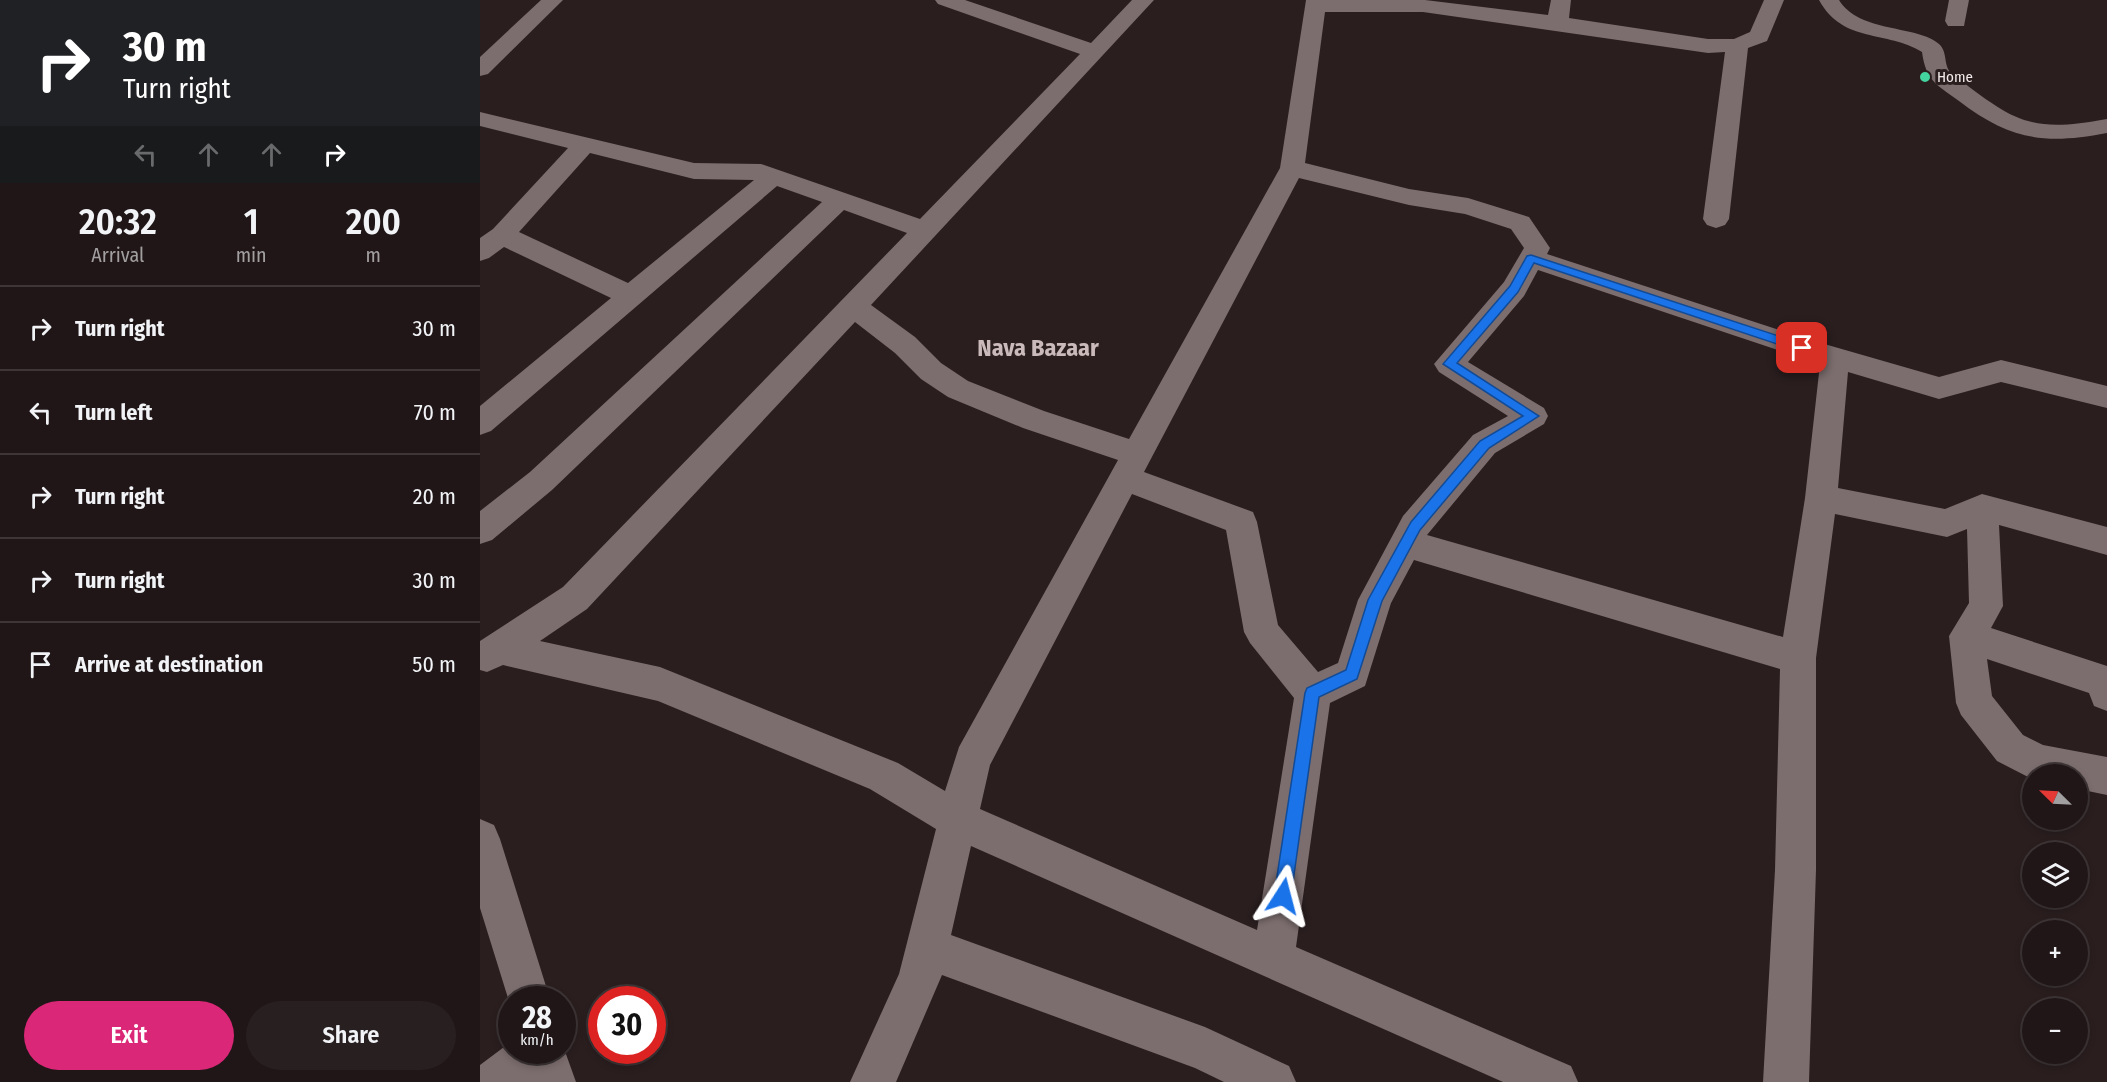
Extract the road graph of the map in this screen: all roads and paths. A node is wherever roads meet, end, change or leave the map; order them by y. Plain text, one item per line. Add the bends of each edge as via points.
1 (553, 0) edge
2 (945, 0) edge
3 (1144, 0) edge
4 (1561, 0) edge
5 (1774, 0) edge
6 (1829, 0) edge
7 (1959, 0) edge
8 (1315, 3) edge
9 (1956, 21) dead end
10 (1558, 22) junction
11 (1737, 45) junction
12 (1095, 52) junction
13 (480, 69) edge
14 (480, 119) edge
15 (2107, 126) edge
16 (585, 144) junction
17 (1292, 168) junction
18 (774, 176) junction
19 (841, 199) junction
20 (1716, 219) dead end
21 (926, 230) junction
22 (502, 235) junction
23 (480, 252) edge
24 (1531, 258) junction
25 (631, 296) junction
26 (853, 306) junction
27 (1835, 358) junction
28 (2107, 397) edge
29 (480, 423) edge
30 (1131, 466) junction
31 (1821, 498) junction
32 (1982, 507) junction
33 (480, 530) edge
34 (2107, 541) edge
35 (1406, 543) junction
36 (1967, 636) junction
37 (489, 654) edge
38 (1798, 658) junction
39 (1312, 693) junction
40 (2107, 694) edge
41 (2107, 776) edge
42 (958, 820) junction
43 (480, 839) edge
44 (927, 948) junction
45 (1273, 959) junction
46 (524, 986) edge
47 (518, 1064) edge
48 (547, 1064) edge
49 (494, 1082) edge
50 (552, 1082) edge
51 (873, 1082) edge
52 (1273, 1082) edge
53 (1555, 1082) edge
54 (1786, 1082) edge

1 - 13 street
2 - 12 street
3 - 12 street
4 - 10 street
5 - 11 street via 1759,36
6 - 15 street via 1834,11 1856,23 1932,49 1936,71 2005,124 2046,134
7 - 9 street
8 - 10 street via 1422,6
8 - 17 street
10 - 11 street via 1708,46
11 - 20 street
12 - 21 street
14 - 16 street
16 - 18 street via 694,171 761,171
16 - 22 street
17 - 24 street via 1409,197 1468,206 1520,223 1537,248
17 - 30 street
18 - 19 street
18 - 25 street
19 - 21 street
19 - 33 street via 541,481
21 - 26 street
22 - 23 street
22 - 25 street
24 - 27 street
24 - 35 street via 1514,289 1449,364 1533,416 1484,444 1415,526
25 - 29 street
26 - 30 street via 958,389
26 - 37 street via 575,598
27 - 28 street via 1939,388 2001,371
27 - 31 street
30 - 39 street via 1241,522 1262,632
30 - 42 street via 972,760
31 - 32 street via 1947,523
31 - 38 street
32 - 34 street
32 - 36 street via 1986,606
35 - 38 street
35 - 39 street via 1375,600 1352,674
36 - 40 street via 2106,682
36 - 41 street via 1974,703 2010,748 2039,763
37 - 42 street via 660,684 884,776
38 - 54 street via 1798,826
39 - 45 street
42 - 44 street
42 - 45 street
43 - 46 street
44 - 51 street via 920,977
44 - 52 street via 1205,1048
45 - 53 street
47 - 49 street
48 - 50 street

